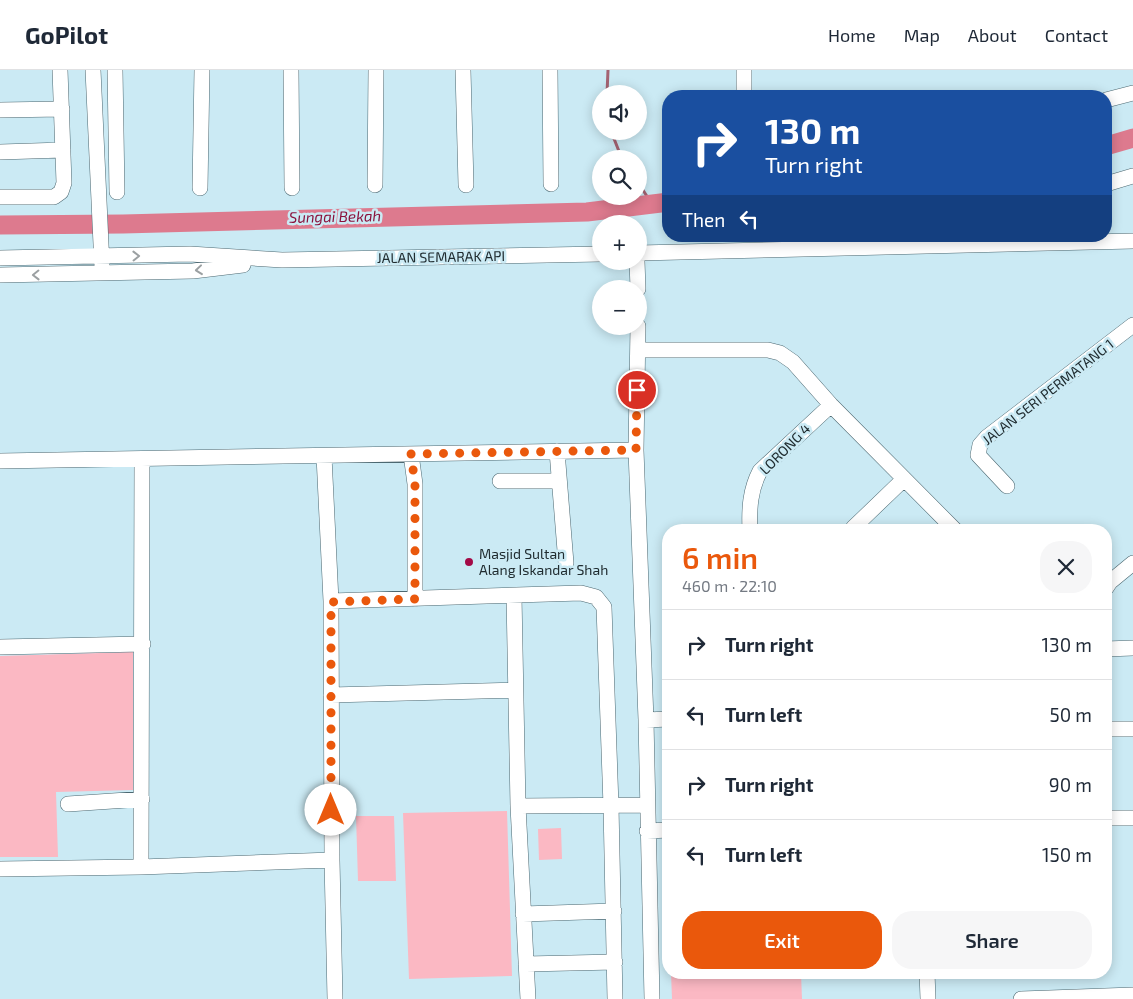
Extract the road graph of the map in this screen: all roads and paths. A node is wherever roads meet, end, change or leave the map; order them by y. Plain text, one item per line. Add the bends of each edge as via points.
1 (60, 70) edge
2 (93, 70) edge
3 (115, 70) edge
4 (202, 70) edge
5 (291, 70) edge
6 (376, 70) edge
7 (463, 70) edge
8 (550, 70) edge
9 (744, 70) edge
10 (744, 90) edge
11 (1133, 94) edge
12 (1112, 99) edge
13 (62, 109) junction
14 (0, 110) edge
15 (63, 150) junction
16 (0, 152) edge
17 (1133, 176) edge
18 (1112, 182) edge
19 (551, 184) dead end
20 (375, 185) dead end
21 (466, 185) dead end
22 (200, 188) dead end
23 (292, 188) dead end
24 (117, 192) dead end
25 (0, 197) edge
26 (1112, 240) edge
27 (1133, 240) edge
28 (819, 242) edge
29 (101, 249) junction
30 (647, 253) edge
31 (592, 254) edge
32 (0, 258) edge
33 (282, 260) junction
34 (102, 273) junction
35 (0, 276) edge
36 (1133, 325) edge
37 (638, 335) edge
38 (638, 350) junction
39 (831, 405) junction
40 (636, 450) junction
41 (557, 451) junction
42 (411, 454) junction
43 (324, 456) junction
44 (142, 459) junction
45 (0, 461) edge
46 (904, 479) junction
47 (559, 481) junction
48 (500, 482) dead end
49 (1007, 486) dead end
50 (750, 524) edge
51 (857, 524) edge
52 (949, 524) edge
53 (566, 563) dead end
54 (1133, 563) edge
55 (1112, 580) edge
56 (514, 596) junction
57 (415, 599) junction
58 (331, 602) junction
59 (143, 644) junction
60 (0, 647) edge
61 (1133, 648) edge
62 (1112, 649) edge
63 (515, 690) junction
64 (331, 695) junction
65 (662, 719) edge
66 (646, 720) junction
67 (1112, 729) edge
68 (1133, 729) edge
69 (142, 799) junction
70 (68, 804) dead end
71 (647, 805) junction
72 (518, 806) junction
73 (612, 806) junction
74 (1112, 818) edge
75 (1133, 818) edge
76 (662, 830) edge
77 (648, 831) junction
78 (332, 860) junction
79 (141, 867) junction
80 (0, 869) edge
81 (614, 912) junction
82 (523, 914) junction
83 (615, 962) junction
84 (526, 964) junction
85 (927, 979) edge
86 (1133, 995) edge
87 (334, 999) edge
88 (528, 999) edge
89 (615, 999) edge
90 (652, 999) edge
91 (928, 999) edge
92 (1021, 999) edge

1 - 13 street
2 - 29 street
3 - 24 street
4 - 22 street
5 - 23 street
6 - 20 street
7 - 21 street
8 - 19 street
9 - 10 street
11 - 12 street
13 - 14 street
13 - 15 street
15 - 16 street
15 - 25 street via 64,183 61,192 54,197
17 - 18 street
26 - 27 street
28 - 30 street
29 - 32 street, JALAN SEMARAK API
29 -> 33 street, JALAN SEMARAK API
29 - 34 street
31 - 33 street, JALAN SEMARAK API
33 -> 34 street, JALAN SEMARAK API via 192,271
34 -> 35 street, JALAN SEMARAK API
36 - 49 street, JALAN SERI PERMATANG 1 via 980,445 978,454
37 - 38 street
38 - 39 street via 768,350 780,353 793,362
38 - 40 street
39 - 46 street
39 - 50 street, LORONG 4 via 760,471 753,485
40 - 41 street
40 - 66 street
41 - 42 street
41 - 47 street
42 - 43 street
42 - 57 street via 415,484
43 - 44 street
43 - 58 street
44 - 45 street
44 - 59 street
46 - 51 street
46 - 52 street
47 - 48 street
47 - 53 street
54 - 55 street
56 - 57 street
56 - 63 street
56 - 73 street via 581,593 596,597 604,607
57 - 58 street
58 - 64 street
59 - 60 street
59 - 69 street
61 - 62 street
63 - 64 street
63 - 72 street
64 - 78 street
65 - 66 street
66 - 71 street
67 - 68 street
69 - 70 street
69 - 79 street
71 - 73 street
71 - 77 street
72 - 73 street
72 - 82 street
73 - 81 street
74 - 75 street
76 - 77 street
77 - 90 street
78 - 79 street
78 - 87 street
79 - 80 street
81 - 82 street
81 - 83 street
82 - 84 street
83 - 84 street
83 - 89 street
84 - 88 street
85 - 91 street
86 - 92 street

